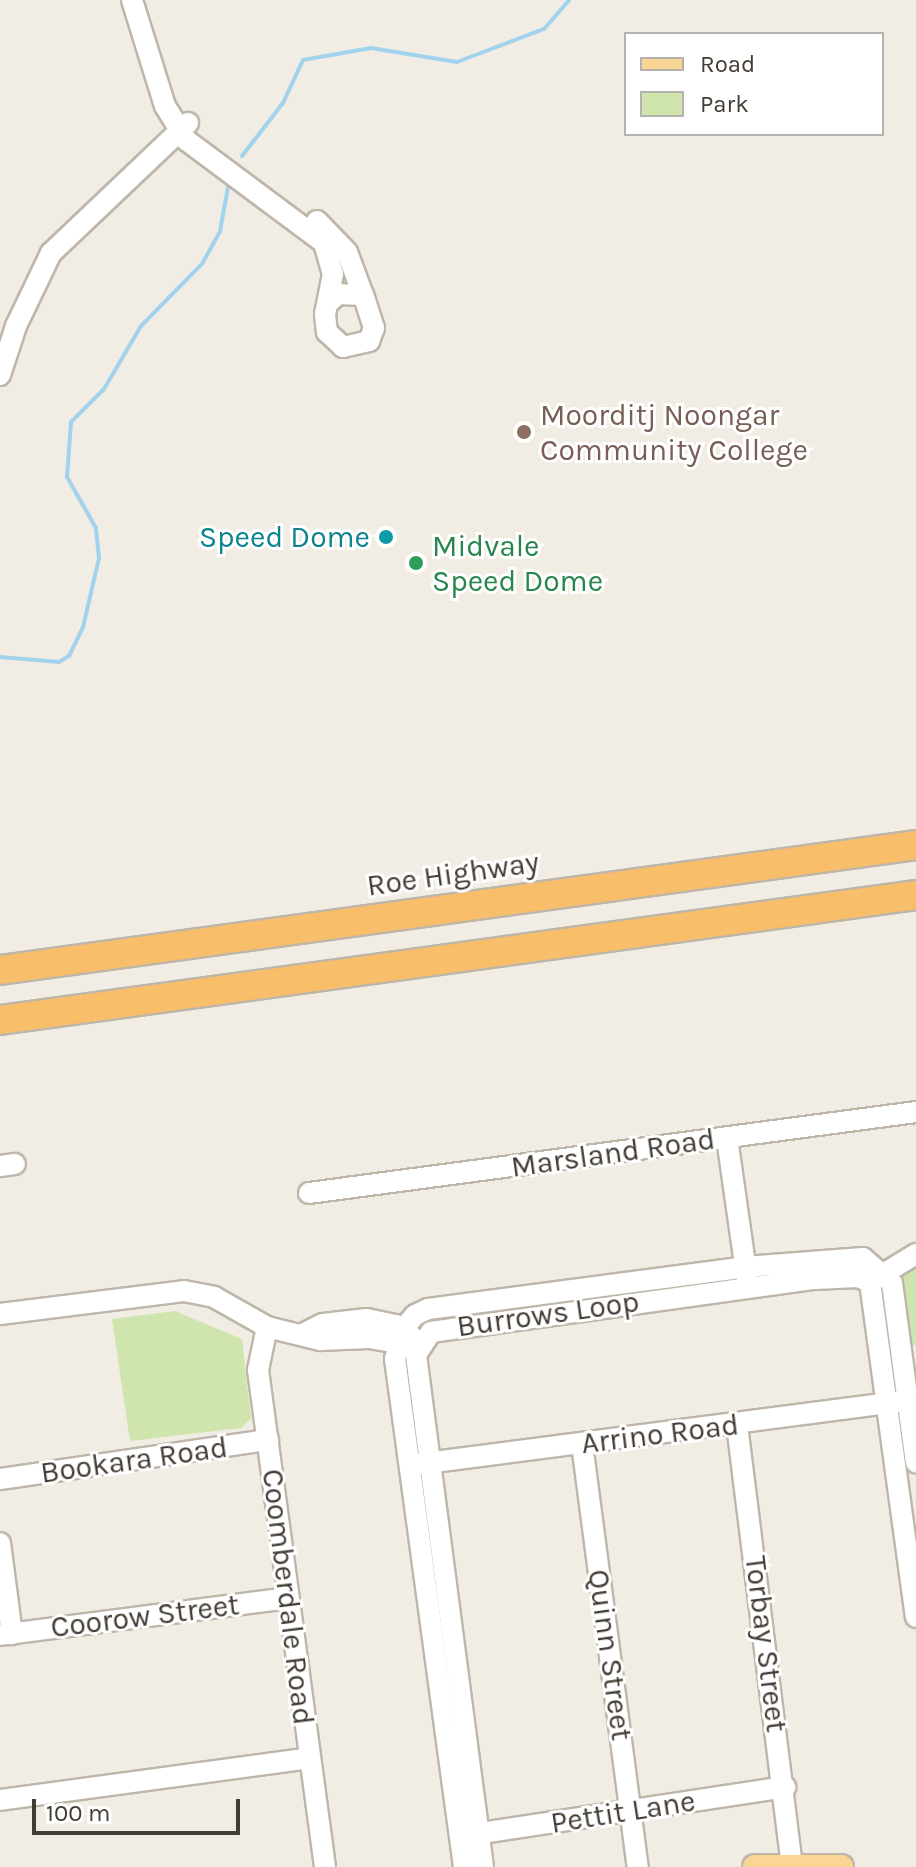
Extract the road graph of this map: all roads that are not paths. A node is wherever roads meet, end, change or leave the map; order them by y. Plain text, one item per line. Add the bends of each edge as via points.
1 (132, 0) edge
2 (187, 131) junction
3 (363, 295) junction
4 (328, 303) junction
5 (16, 326) junction
6 (0, 348) edge
7 (0, 375) edge
8 (916, 845) edge
9 (916, 895) edge
10 (0, 970) edge
11 (0, 1020) edge
12 (916, 1112) edge
13 (727, 1138) junction
14 (309, 1193) dead end
15 (916, 1254) edge
16 (746, 1277) junction
17 (877, 1277) junction
18 (0, 1314) edge
19 (267, 1327) junction
20 (410, 1340) junction
21 (910, 1360) edge
22 (898, 1402) junction
23 (737, 1425) junction
24 (268, 1440) junction
25 (582, 1444) junction
26 (916, 1462) edge
27 (420, 1463) junction
28 (0, 1479) edge
29 (909, 1510) edge
30 (0, 1543) edge
31 (914, 1583) edge
32 (289, 1598) junction
33 (916, 1617) edge
34 (6, 1634) edge
35 (309, 1758) junction
36 (785, 1787) junction
37 (0, 1800) edge
38 (631, 1810) junction
39 (469, 1835) junction
40 (792, 1864) junction
41 (325, 1867) edge
42 (464, 1867) edge
43 (483, 1867) edge
44 (638, 1867) edge
45 (755, 1867) edge
46 (841, 1867) edge

1 - 2 street via 158,85
2 - 3 street via 339,240
2 - 4 street via 324,243 333,274
2 - 5 street via 51,253
3 - 4 street via 338,294
3 - 4 street via 373,333 355,348 336,344 327,332
5 - 6 street
5 - 7 street
8 - 10 highway, Roe Highway
9 - 11 highway
12 - 13 street, Marsland Road
13 - 14 street, Marsland Road
13 - 16 street
15 - 17 street
16 - 17 street, Burrows Loop via 813,1269
16 - 20 street, Burrows Loop via 467,1314
17 - 21 street via 892,1283
17 - 22 street
18 - 19 street via 184,1291 214,1297
19 - 20 street via 326,1341
19 - 24 street, Coomberdale Road via 258,1370
20 - 27 street, Burrows Loop
21 - 22 street
22 - 23 street, Arrino Road
22 - 26 street
22 - 29 street
23 - 25 street, Arrino Road
23 - 36 street, Torbay Street
24 - 28 street, Bookara Road
24 - 32 street, Coomberdale Road
25 - 27 street, Arrino Road
25 - 38 street, Quinn Street
27 - 39 street, Burrows Loop
29 - 31 street
30 - 34 street
31 - 33 street
32 - 34 street, Coorow Street
32 - 35 street, Coomberdale Road
35 - 37 street
35 - 41 street, Coomberdale Road
36 - 38 street, Pettit Lane
36 - 40 street, Torbay Street
38 - 39 street, Pettit Lane
38 - 44 street, Quinn Street
39 - 42 street, Burrows Loop
39 - 43 street, Burrows Loop
40 - 45 main road
40 - 46 main road

